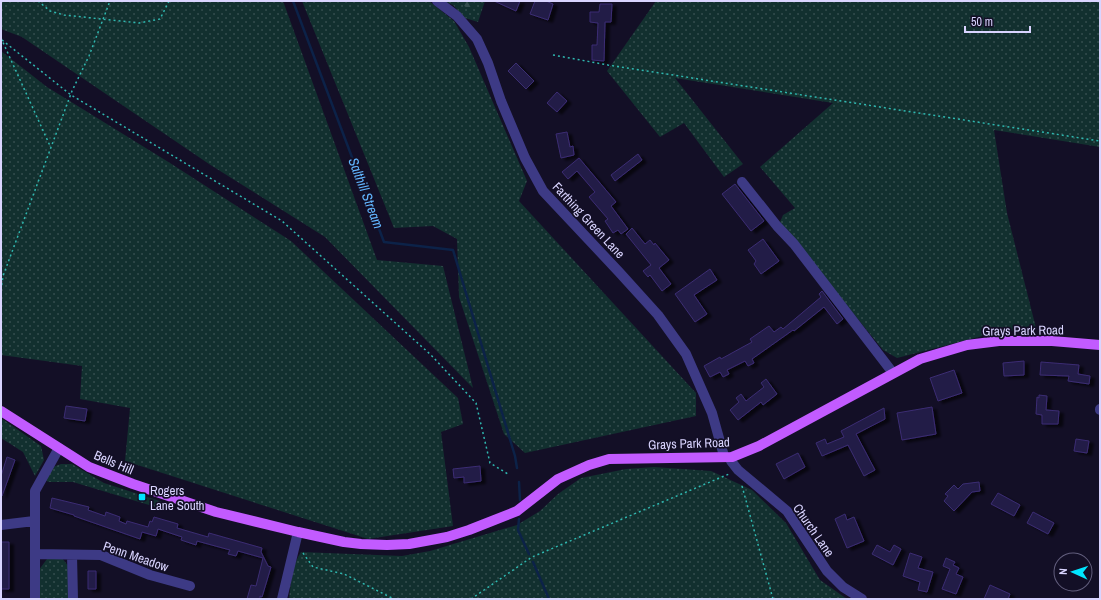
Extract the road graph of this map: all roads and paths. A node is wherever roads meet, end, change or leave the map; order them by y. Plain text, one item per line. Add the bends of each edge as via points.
1 (38, 1) edge
2 (110, 1) edge
3 (169, 1) edge
4 (437, 1) edge
5 (103, 20) junction
6 (2, 39) edge
7 (553, 55) dead end
8 (71, 95) junction
9 (1100, 141) edge
10 (51, 148) junction
11 (742, 182) dead end
12 (1, 290) edge
13 (1100, 345) edge
14 (894, 373) junction
15 (1, 411) edge
16 (59, 448) junction
17 (728, 457) junction
18 (738, 470) junction
19 (508, 474) dead end
20 (742, 485) dead end
21 (34, 521) junction
22 (1, 525) edge
23 (298, 532) junction
24 (295, 545) junction
25 (35, 554) junction
26 (72, 555) junction
27 (190, 586) dead end
28 (35, 599) edge
29 (73, 599) edge
30 (282, 599) edge
31 (394, 599) edge
32 (470, 599) edge
33 (774, 599) edge
34 (862, 599) edge

1 - 5 path via 50,11
2 - 5 path
3 - 5 path via 160,19 139,23
4 - 17 street, Farthing Green Lane via 457,16 477,39 525,158 543,191 658,315 686,354 712,412
5 - 8 path
6 - 8 path
6 - 10 path
7 - 9 path
8 - 10 path
8 - 19 path via 282,221 431,355 476,403 490,463
10 - 12 path via 3,276
11 - 14 street via 776,226 794,244
13 - 14 main road, Grays Park Road via 1052,341 967,345 920,359
14 - 17 main road, Grays Park Road via 758,446
15 - 16 main road, Bells Hill
16 - 21 street via 36,491
16 - 23 main road, Bells Hill via 89,467 133,484 216,512
17 - 18 street, Church Lane
17 - 23 main road, Grays Park Road via 609,459 558,479 517,511 447,537 409,544 361,544
18 - 32 path via 532,557
18 - 34 street, Church Lane via 787,511 827,571 843,587
20 - 33 path
21 - 22 street
21 - 25 street
23 - 24 street
24 - 30 street
24 - 31 path via 313,567 344,574
25 - 26 street, Penn Meadow
25 - 28 street
26 - 27 street, Penn Meadow via 101,555 150,575
26 - 29 street

